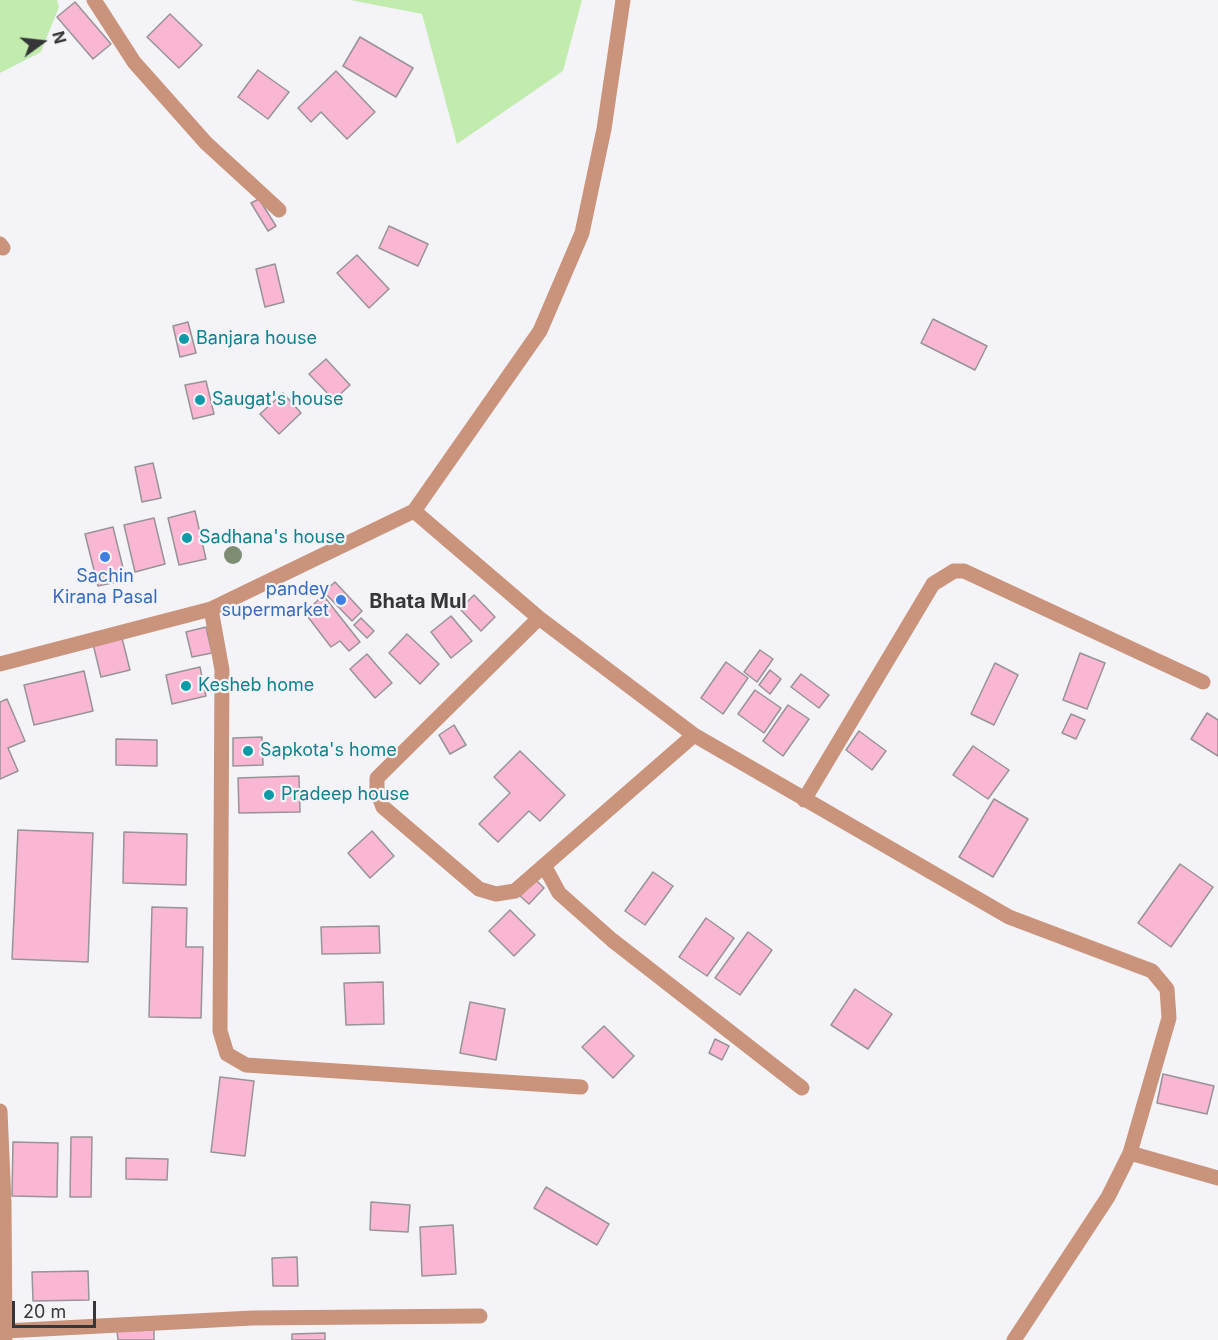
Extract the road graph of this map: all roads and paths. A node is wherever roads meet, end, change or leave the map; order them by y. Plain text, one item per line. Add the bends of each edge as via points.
1 (94, 0) edge
2 (623, 0) edge
3 (279, 210) dead end
4 (414, 511) junction
5 (211, 609) junction
6 (540, 618) junction
7 (0, 664) edge
8 (1203, 682) dead end
9 (694, 735) junction
10 (804, 800) junction
11 (545, 867) junction
12 (581, 1087) dead end
13 (802, 1088) dead end
14 (0, 1111) edge
15 (1131, 1153) junction
16 (1218, 1178) edge
17 (480, 1316) dead end
18 (5, 1336) edge
19 (1014, 1340) edge

1 - 3 street via 134,62 206,143
2 - 4 street via 604,129 582,233 540,331
4 - 5 street
4 - 6 street
5 - 7 street
5 - 12 street via 222,670 220,1031 226,1054 246,1065
6 - 9 street
6 - 11 street via 377,778 377,791 383,807 479,889 496,894 515,891
8 - 10 street via 964,571 954,571 933,584
9 - 10 street
9 - 11 street
10 - 15 street via 1009,917 1152,971 1167,989 1169,1018
11 - 13 street via 559,893 612,940
14 - 18 street
15 - 16 street
15 - 19 street via 1108,1197
17 - 18 street via 252,1318

